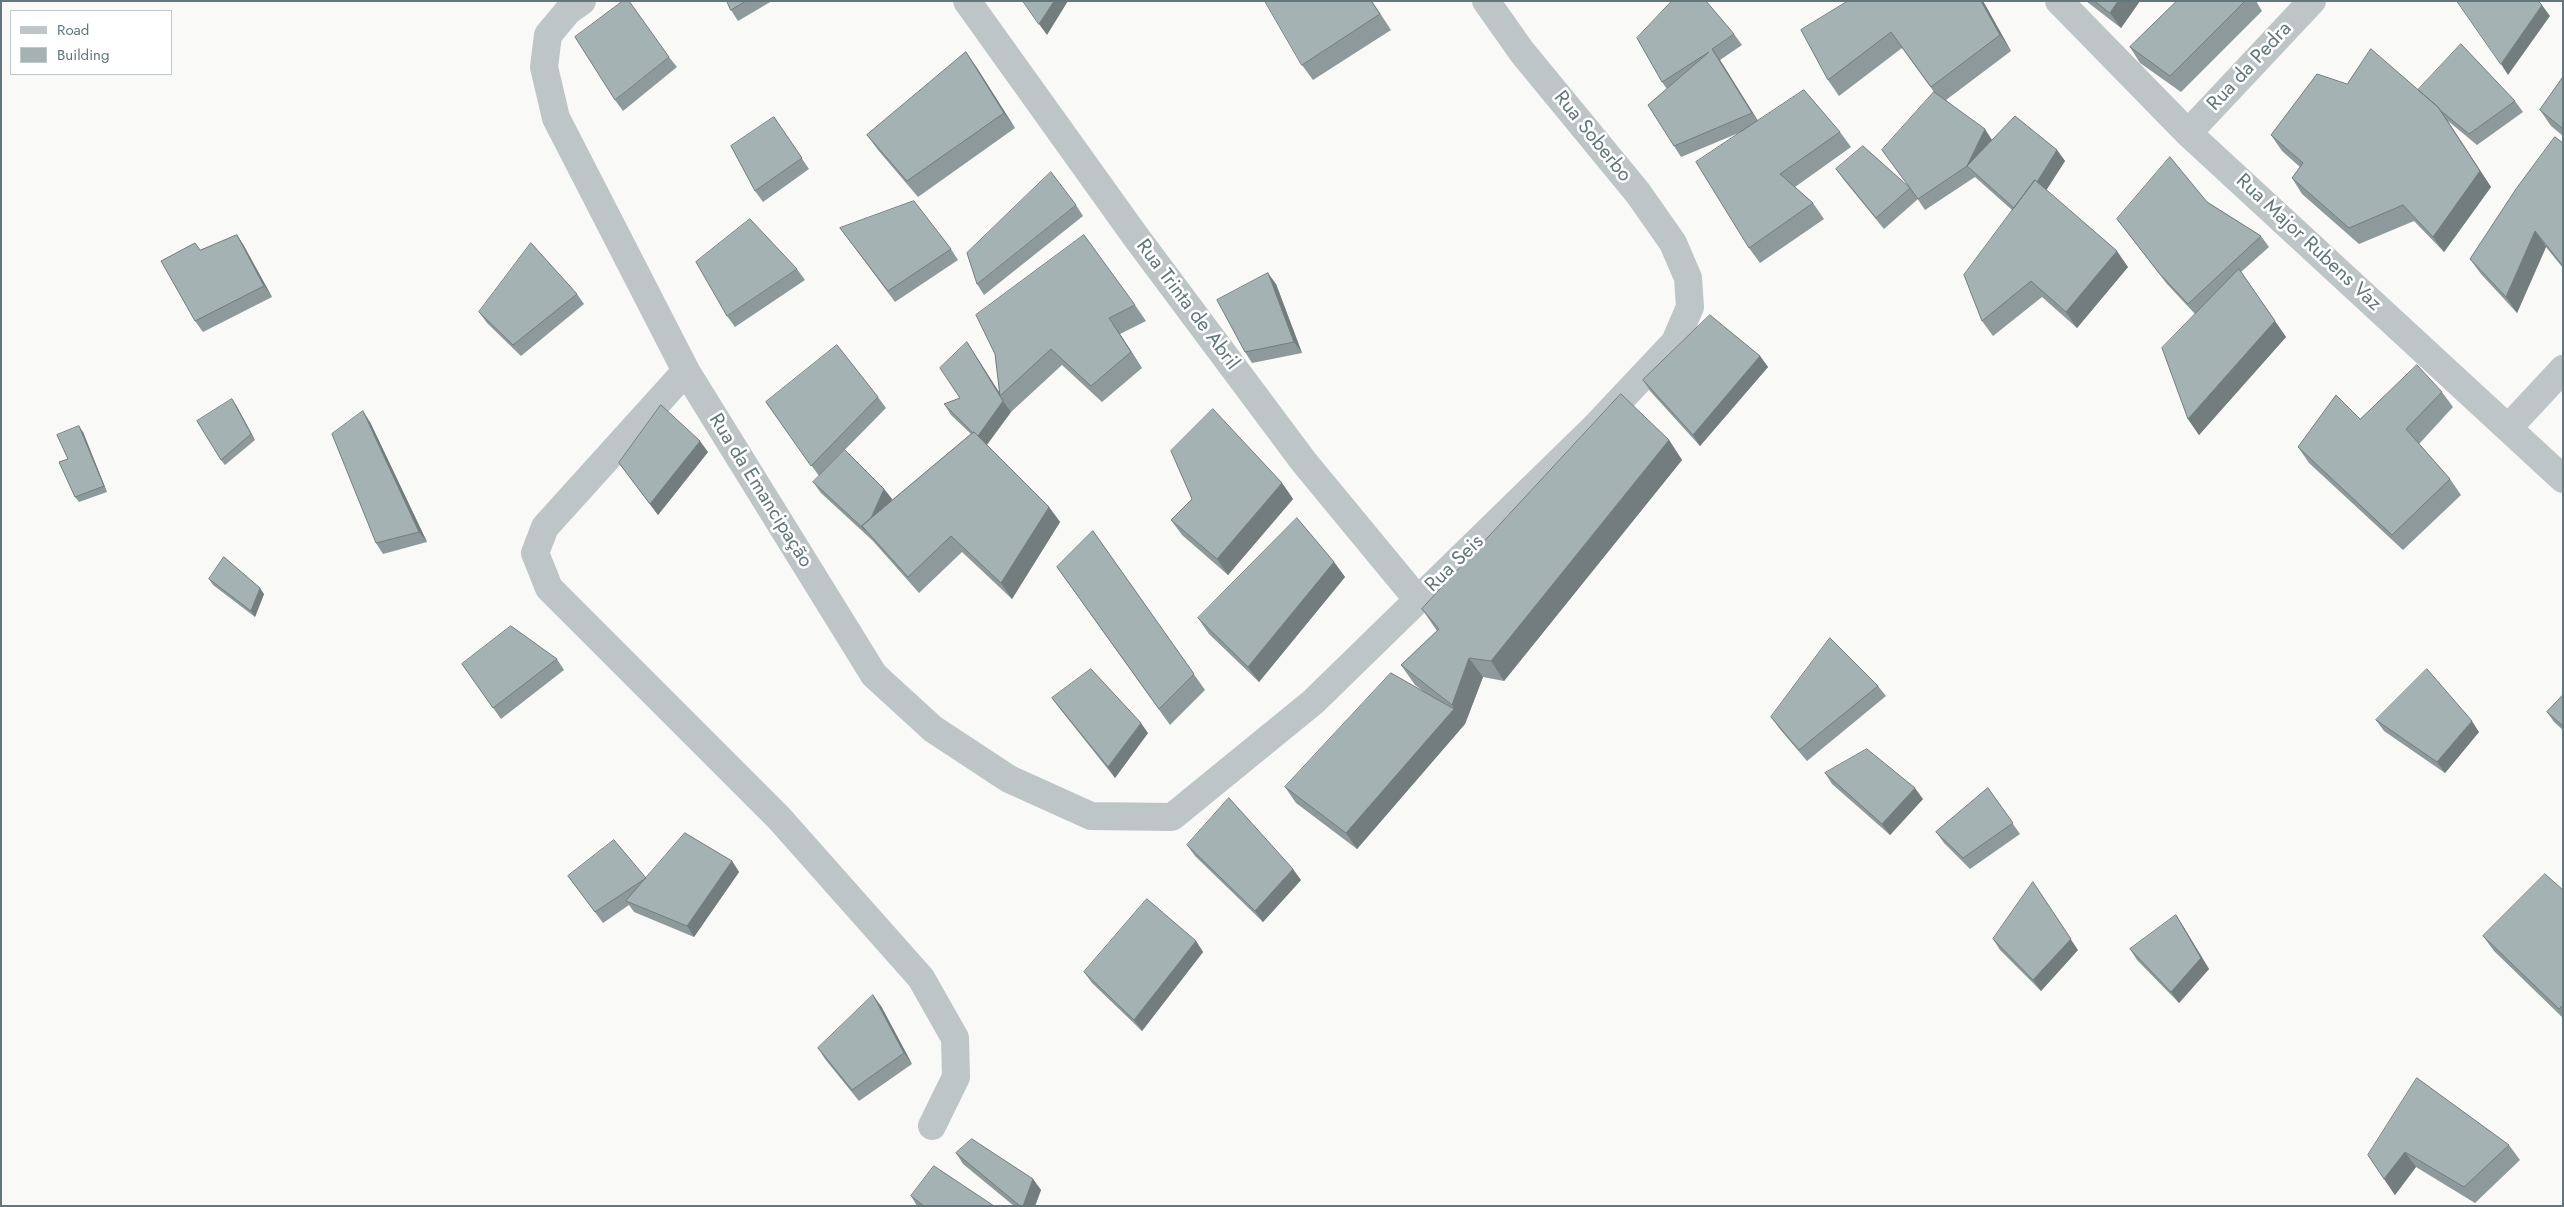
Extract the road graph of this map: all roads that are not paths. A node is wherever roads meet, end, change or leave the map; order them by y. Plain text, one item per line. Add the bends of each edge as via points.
1 (582, 1) edge
2 (967, 1) edge
3 (1486, 1) edge
4 (2059, 1) edge
5 (2312, 1) edge
6 (2188, 134) junction
7 (1688, 278) joint
8 (2563, 369) edge
9 (686, 372) junction
10 (2508, 427) junction
11 (2563, 479) edge
12 (1418, 600) junction
13 (1172, 817) joint
14 (932, 1126) dead end

1 - 9 street, Rua da Emancipação via 568,11 548,35 544,67 556,118
2 - 12 street, Rua Trinta de Abril via 1136,237 1304,462
3 - 7 street, Rua Soberbo via 1522,52 1638,193 1672,243
4 - 6 street, Rua Major Rubens Vaz
5 - 6 street, Rua da Pedra
6 - 10 street, Rua Major Rubens Vaz
7 - 12 street, Rua Seis via 1690,307 1674,342 1594,428
8 - 10 street
9 - 13 street, Rua da Emancipação via 874,675 933,729 1008,779 1091,816
9 - 14 street via 545,527 536,553 550,588 779,818 921,978 955,1038 956,1077
10 - 11 street, Rua Major Rubens Vaz
12 - 13 street, Rua Seis via 1313,702

